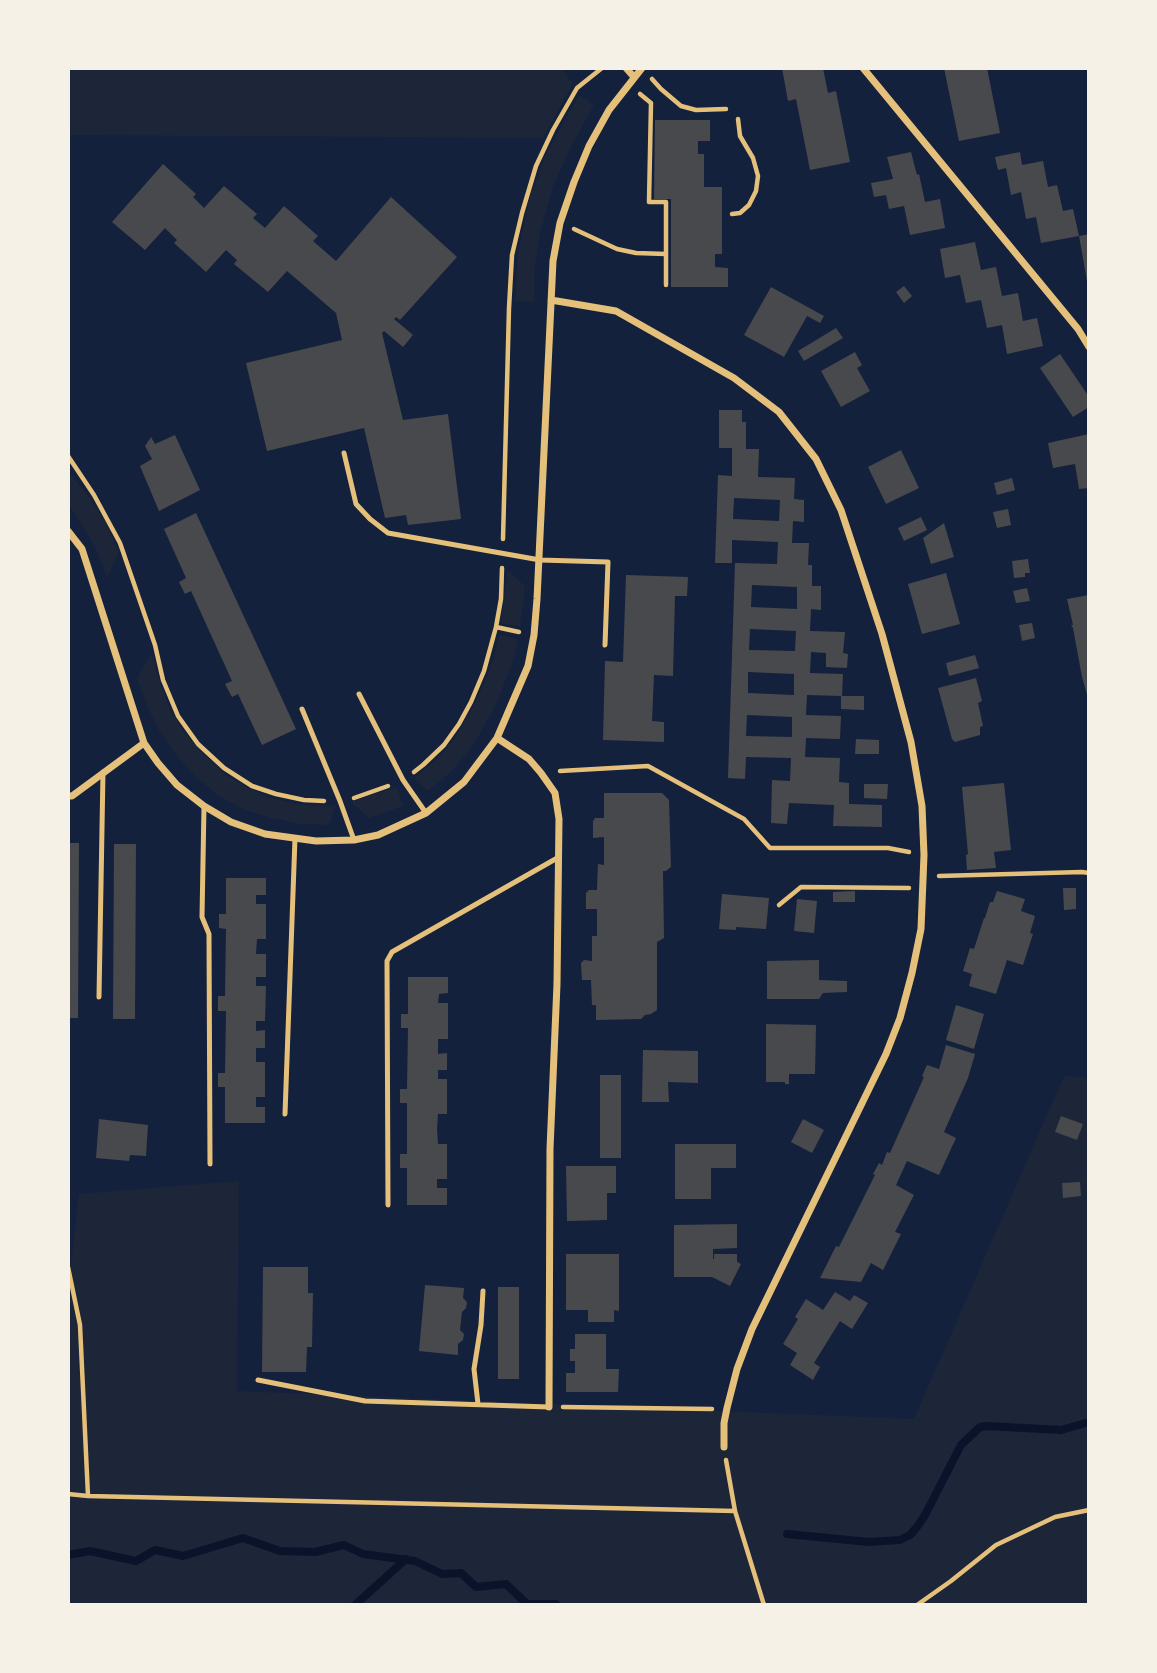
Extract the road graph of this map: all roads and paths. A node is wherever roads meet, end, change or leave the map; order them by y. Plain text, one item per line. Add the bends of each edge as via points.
1 (626, 68) edge
2 (642, 68) edge
3 (863, 68) edge
4 (634, 77) junction
5 (651, 79) dead end
6 (628, 84) junction
7 (726, 108) dead end
8 (738, 119) dead end
9 (732, 214) dead end
10 (560, 223) junction
11 (666, 254) junction
12 (666, 285) dead end
13 (551, 300) junction
14 (1089, 347) edge
15 (344, 453) dead end
16 (68, 531) edge
17 (540, 559) junction
18 (605, 645) dead end
19 (359, 694) dead end
20 (302, 709) dead end
21 (497, 738) junction
22 (144, 743) junction
23 (103, 772) junction
24 (541, 772) junction
25 (68, 796) edge
26 (204, 806) junction
27 (426, 813) junction
28 (295, 838) junction
29 (354, 840) junction
30 (924, 855) junction
31 (559, 857) junction
32 (1089, 873) edge
33 (924, 876) junction
34 (923, 887) junction
35 (779, 905) dead end
36 (99, 997) dead end
37 (285, 1114) dead end
38 (210, 1164) dead end
39 (388, 1205) dead end
40 (68, 1267) edge
41 (483, 1291) dead end
42 (258, 1380) dead end
43 (478, 1404) junction
44 (549, 1407) junction
45 (696, 1410) dead end
46 (724, 1447) joint
47 (68, 1494) edge
48 (88, 1496) junction
49 (1089, 1510) edge
50 (735, 1511) junction
51 (764, 1605) edge
52 (917, 1605) edge

1 - 4 street
2 - 4 street
3 - 14 street
4 - 6 street
5 - 7 path via 681,106
6 - 10 street via 589,146
6 - 11 path via 651,103 649,202 666,202
8 - 9 path via 740,136 758,176 749,205
10 - 11 path via 617,249
10 - 13 street
11 - 12 path
13 - 17 street
13 - 30 street via 616,311 734,378 779,412 816,459 841,510 882,634 911,742 922,806
15 - 17 lane via 356,504 388,533
16 - 22 street via 82,549
17 - 18 lane via 608,562
17 - 21 street via 528,666
19 - 27 lane via 403,780
20 - 29 lane
21 - 24 street
21 - 27 street via 464,782
22 - 23 street
22 - 26 street via 177,785
23 - 25 street
23 - 36 lane
24 - 30 path via 648,766 744,819 771,848 888,848
24 - 31 street via 555,793
26 - 28 street via 265,834
26 - 38 lane via 202,918 209,934
27 - 29 street via 378,835
28 - 29 street
28 - 37 lane
30 - 33 street
31 - 39 lane via 392,952 387,961
31 - 44 street via 550,1149
32 - 33 path
33 - 34 street
34 - 35 path via 801,887
34 - 46 street via 921,929 900,1018 751,1329 723,1423
40 - 48 path via 80,1325
41 - 43 lane via 474,1369
42 - 43 lane via 365,1401
43 - 44 lane
44 - 45 path
46 - 50 path
47 - 48 path
48 - 50 path
49 - 52 path via 1055,1517 996,1545
50 - 51 path

